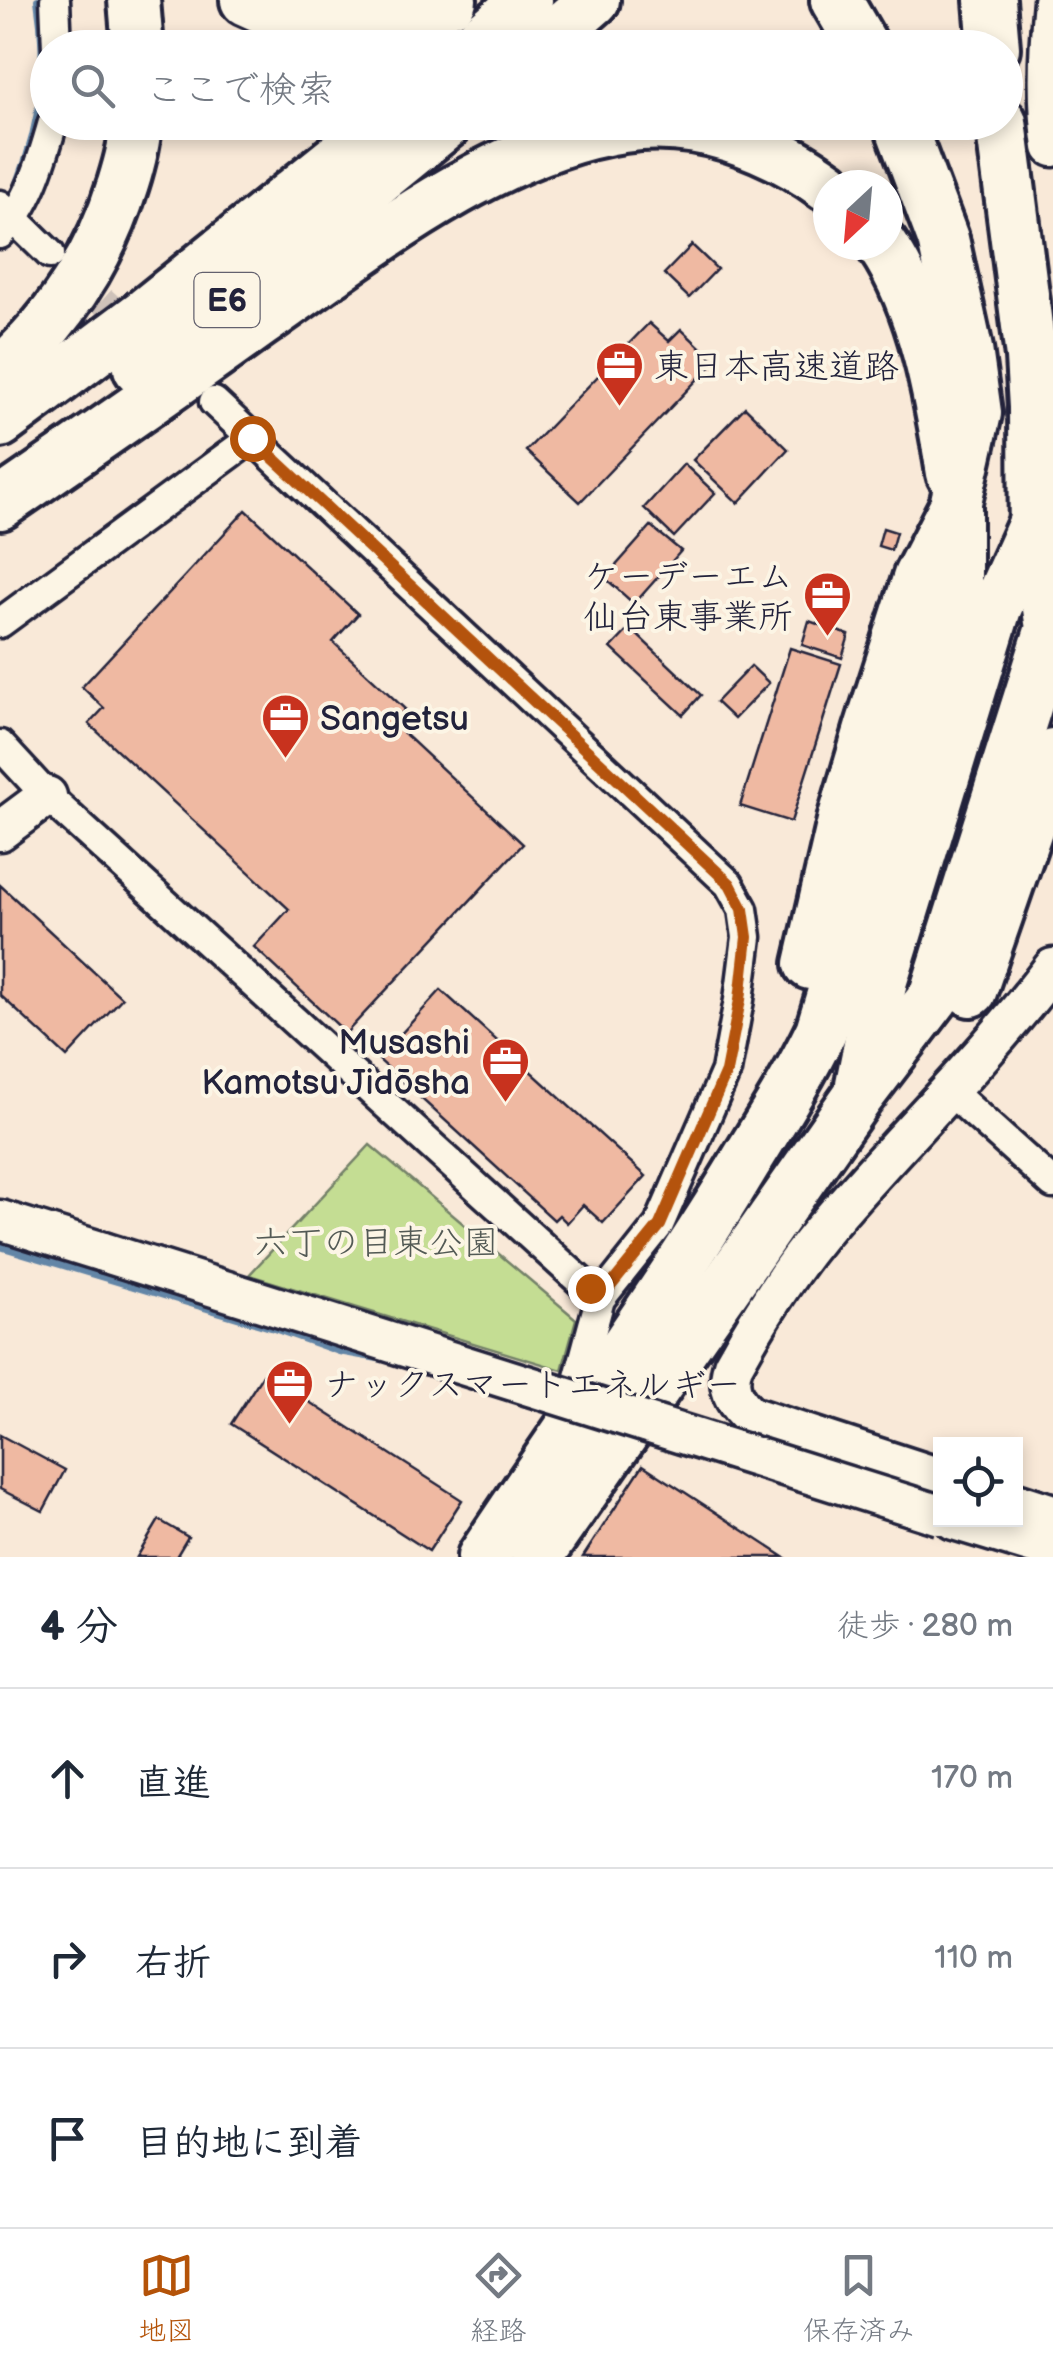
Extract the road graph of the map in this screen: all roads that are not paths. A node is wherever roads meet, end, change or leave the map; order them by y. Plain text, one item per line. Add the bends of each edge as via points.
1 (55, 0) edge
2 (134, 0) edge
3 (246, 0) edge
4 (451, 0) edge
5 (527, 0) edge
6 (594, 0) edge
7 (836, 0) edge
8 (865, 0) edge
9 (990, 0) edge
10 (1053, 1) edge
11 (56, 30) edge
12 (136, 30) edge
13 (492, 30) edge
14 (560, 30) edge
15 (854, 30) edge
16 (882, 30) edge
17 (992, 30) edge
18 (48, 140) edge
19 (132, 140) edge
20 (361, 140) edge
21 (426, 140) edge
22 (570, 140) edge
23 (744, 140) edge
24 (906, 140) edge
25 (933, 140) edge
26 (1003, 140) edge
27 (1053, 148) edge
28 (813, 176) edge
29 (5, 220) edge
30 (50, 254) tunnel mouth
31 (890, 260) edge
32 (0, 373) edge
33 (214, 402) dead end
34 (988, 415) junction
35 (0, 422) edge
36 (252, 438) junction
37 (0, 470) edge
38 (0, 504) edge
39 (956, 504) junction
40 (1048, 529) edge
41 (919, 576) junction
42 (1053, 580) edge
43 (984, 600) junction
44 (0, 623) edge
45 (1053, 688) edge
46 (0, 746) edge
47 (1053, 754) edge
48 (47, 796) junction
49 (1053, 821) edge
50 (0, 831) edge
51 (1053, 968) edge
52 (803, 1067) junction
53 (950, 1091) junction
54 (859, 1095) junction
55 (1053, 1184) edge
56 (0, 1220) edge
57 (600, 1299) junction
58 (564, 1435) junction
59 (933, 1476) edge
60 (1023, 1504) edge
61 (933, 1513) edge
62 (1053, 1514) edge
63 (977, 1527) edge
64 (1053, 1550) edge
65 (483, 1557) edge
66 (538, 1557) edge

1 - 11 street
2 - 12 highway
3 - 4 highway via 334,24 373,23
5 - 13 highway
6 - 14 highway
7 - 15 highway
8 - 16 highway
9 - 17 highway
10 - 27 street via 1048,112
18 - 29 street via 40,165
19 - 32 highway via 121,191 77,287
20 - 35 highway, E6
21 - 37 highway, E6
22 - 38 highway via 497,167 400,225
23 - 28 highway
24 - 34 highway via 942,239
25 - 34 highway via 980,295
26 - 34 highway via 1031,357
29 - 30 street
31 - 34 highway via 920,328
33 - 36 street
34 - 39 highway
34 - 40 highway
34 - 41 highway via 938,502
34 - 43 highway
36 - 44 street
36 - 57 street via 730,884 743,909 747,937 726,1072 660,1225
39 - 41 highway
39 - 43 highway
39 - 52 highway via 956,587 821,1030
40 - 42 highway
40 - 43 highway
40 - 54 highway via 1051,628 934,998
41 - 52 highway via 820,915 799,1024
43 - 52 highway via 938,718 839,1033
43 - 54 highway via 882,980
45 - 54 highway via 950,1002
46 - 48 street
47 - 54 highway via 965,1008
48 - 50 street
48 - 57 street
49 - 54 highway via 1019,925 979,1009
51 - 53 street
52 - 58 highway via 697,1244
53 - 55 street
53 - 59 street via 809,1248 766,1306 733,1365 730,1384 750,1416
54 - 66 highway
56 - 61 street, bridge
57 - 58 street
58 - 65 highway
60 - 62 street
63 - 64 street

